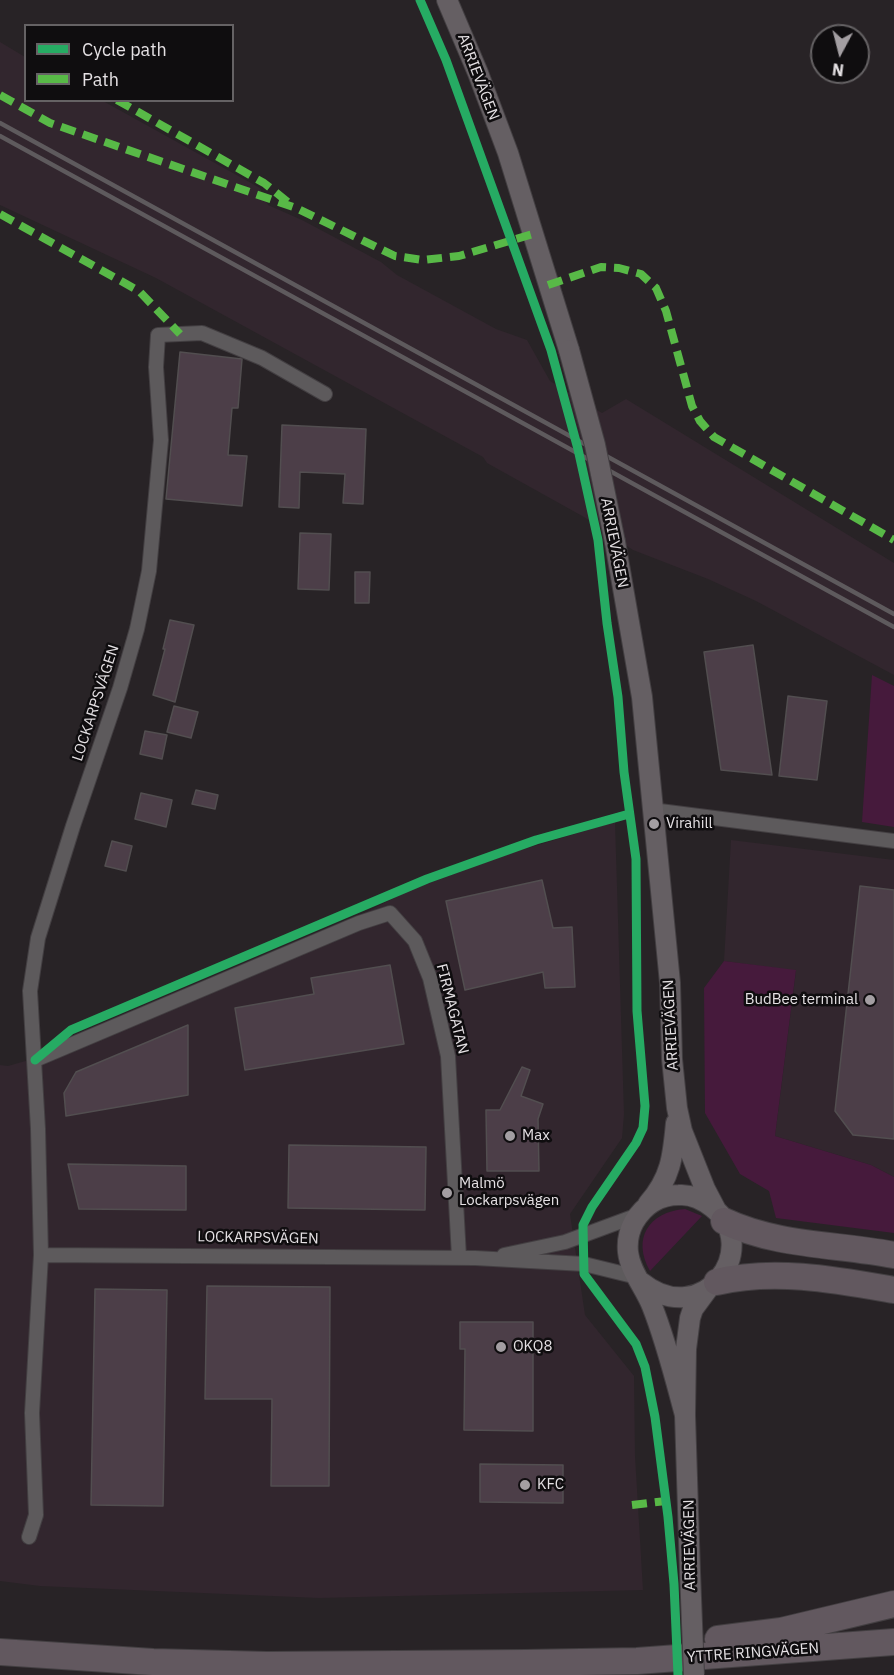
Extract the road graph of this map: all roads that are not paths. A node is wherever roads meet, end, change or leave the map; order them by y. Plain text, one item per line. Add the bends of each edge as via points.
1 (447, 0) edge
2 (325, 394) dead end
3 (652, 810) junction
4 (894, 841) edge
5 (34, 1060) junction
6 (677, 1108) junction
7 (641, 1211) junction
8 (720, 1216) junction
9 (41, 1255) junction
10 (894, 1256) edge
11 (459, 1257) junction
12 (475, 1258) junction
13 (639, 1279) junction
14 (712, 1286) junction
15 (894, 1290) edge
16 (685, 1415) junction
17 (29, 1537) dead end
18 (894, 1604) edge
19 (894, 1642) edge
20 (0, 1652) edge
21 (267, 1665) junction
22 (694, 1675) edge

1 - 3 main road, ARRIEVÄGEN, bridge via 507,153 595,445 642,697
2 - 5 street, LOCKARPSVÄGEN via 262,358 202,333 158,335 161,440 149,571 120,688 38,938 30,991
3 - 4 street
3 - 6 main road, ARRIEVÄGEN via 670,983
5 - 9 street, LOCKARPSVÄGEN
5 - 11 street, FIRMAGATAN via 359,922 390,913 415,941 427,969 448,1056
6 - 7 main road, ARRIEVÄGEN via 667,1175 658,1193
6 - 8 main road, ARRIEVÄGEN via 705,1189
7 - 8 main road via 656,1200 681,1195 706,1202
7 - 12 street, LOCKARPSVÄGEN via 565,1242
7 - 13 main road via 628,1239 631,1265
8 - 10 highway via 749,1232 777,1240
8 - 14 main road via 731,1246 727,1265
9 - 11 street, LOCKARPSVÄGEN
9 - 17 street, LOCKARPSVÄGEN via 32,1413 36,1515
11 - 12 street, LOCKARPSVÄGEN
12 - 13 street, LOCKARPSVÄGEN via 584,1264
13 - 14 main road via 652,1291 680,1298 694,1296
13 - 16 main road, ARRIEVÄGEN via 660,1326
14 - 15 highway via 746,1275 772,1275
14 - 16 main road, ARRIEVÄGEN via 693,1309 687,1328
16 - 22 main road, ARRIEVÄGEN, bridge
18 - 21 highway via 782,1631 647,1646
19 - 21 highway, YTTRE RINGVÄGEN via 637,1661
20 - 21 highway, YTTRE RINGVÄGEN

